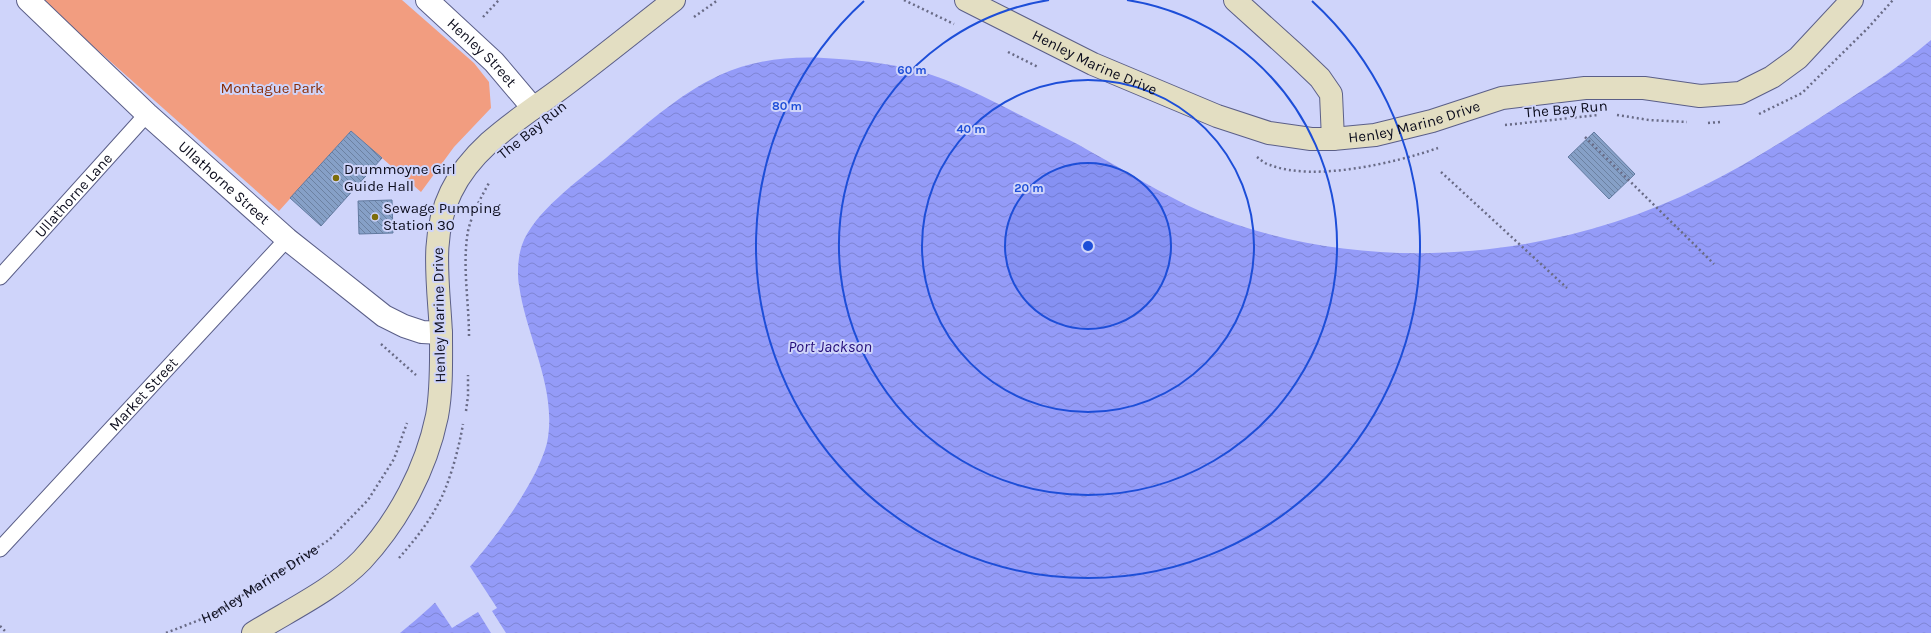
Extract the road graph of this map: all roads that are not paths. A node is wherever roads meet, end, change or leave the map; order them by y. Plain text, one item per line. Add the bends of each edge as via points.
1 (28, 0) edge
2 (427, 0) edge
3 (674, 0) edge
4 (966, 0) edge
5 (1235, 0) edge
6 (1852, 0) edge
7 (533, 108) junction
8 (147, 114) junction
9 (1333, 139) junction
10 (287, 240) junction
11 (0, 277) edge
12 (441, 333) junction
13 (0, 549) edge
14 (253, 633) edge

1 - 8 street, Ullathorne Street
2 - 7 street, Henley Street via 494,62
3 - 7 main road, Henley Marine Drive
4 - 9 main road, Henley Marine Drive via 1093,64 1218,116 1269,133 1311,139
5 - 9 main road via 1320,78 1331,94
6 - 9 main road, Henley Marine Drive via 1798,58 1772,77 1740,93 1700,96 1665,90 1585,88 1502,98 1382,134
7 - 12 main road, Henley Marine Drive via 488,142 467,166 451,192 440,222 436,253
8 - 10 street, Ullathorne Street
8 - 11 lane, Ullathorne Lane
10 - 12 street, Ullathorne Street via 384,316 422,332
10 - 13 lane, Market Street
12 - 14 main road, Henley Marine Drive via 441,379 437,415 427,451 412,489 392,521 361,560 334,583

